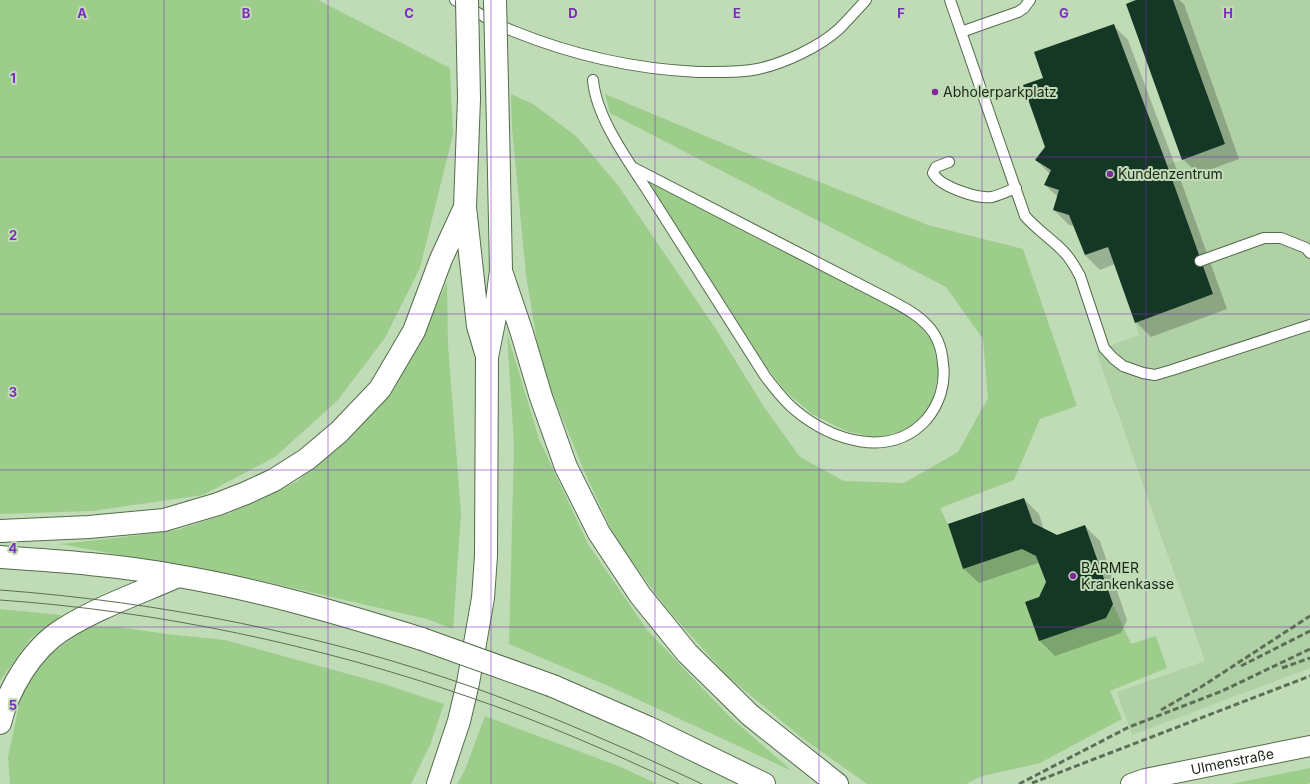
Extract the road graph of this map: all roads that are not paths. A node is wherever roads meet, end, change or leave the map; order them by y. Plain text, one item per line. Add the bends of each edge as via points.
1 (455, 0) edge
2 (467, 0) edge
3 (495, 0) edge
4 (866, 0) edge
5 (950, 0) edge
6 (1030, 0) edge
7 (961, 32) junction
8 (593, 80) dead end
9 (949, 162) dead end
10 (632, 166) junction
11 (1016, 188) junction
12 (465, 207) junction
13 (1310, 253) edge
14 (1200, 262) dead end
15 (501, 270) junction
16 (1310, 325) edge
17 (487, 357) junction
18 (0, 531) edge
19 (0, 557) edge
20 (178, 576) junction
21 (0, 723) edge
22 (1310, 746) edge
23 (438, 784) edge
24 (764, 784) edge
25 (837, 784) edge
26 (1132, 784) edge

1 - 4 lane via 512,30 613,62 671,71 731,73 779,62 813,47 838,30
2 - 12 main road, bridge via 469,98
3 - 15 main road, bridge
5 - 7 lane
6 - 7 lane via 1018,12
7 - 11 lane
8 - 10 lane via 600,110
9 - 11 lane via 936,167 933,173 943,184 954,189 993,197
10 - 10 lane via 765,376 795,410 827,431 867,443 888,442 907,435 930,416 942,390 944,373 940,345 928,326 919,318 890,300
11 - 16 lane via 1025,216 1065,253 1074,265 1104,348 1123,366 1155,375
12 - 17 main road via 478,326
12 - 18 main road via 414,331 380,389 339,432 307,459 274,480 246,493 164,520
13 - 14 lane via 1306,248 1281,238 1264,238
15 - 17 main road
15 - 25 main road via 540,397 566,467 599,533 640,595 687,653 750,715
17 - 23 main road via 486,556 483,598 463,706
19 - 20 main road via 69,562
20 - 21 main road via 115,602 61,630 42,646 20,674
20 - 24 main road, bridge via 274,595 422,639 553,686 647,727
22 - 26 street, Ulmenstraße via 1145,779

